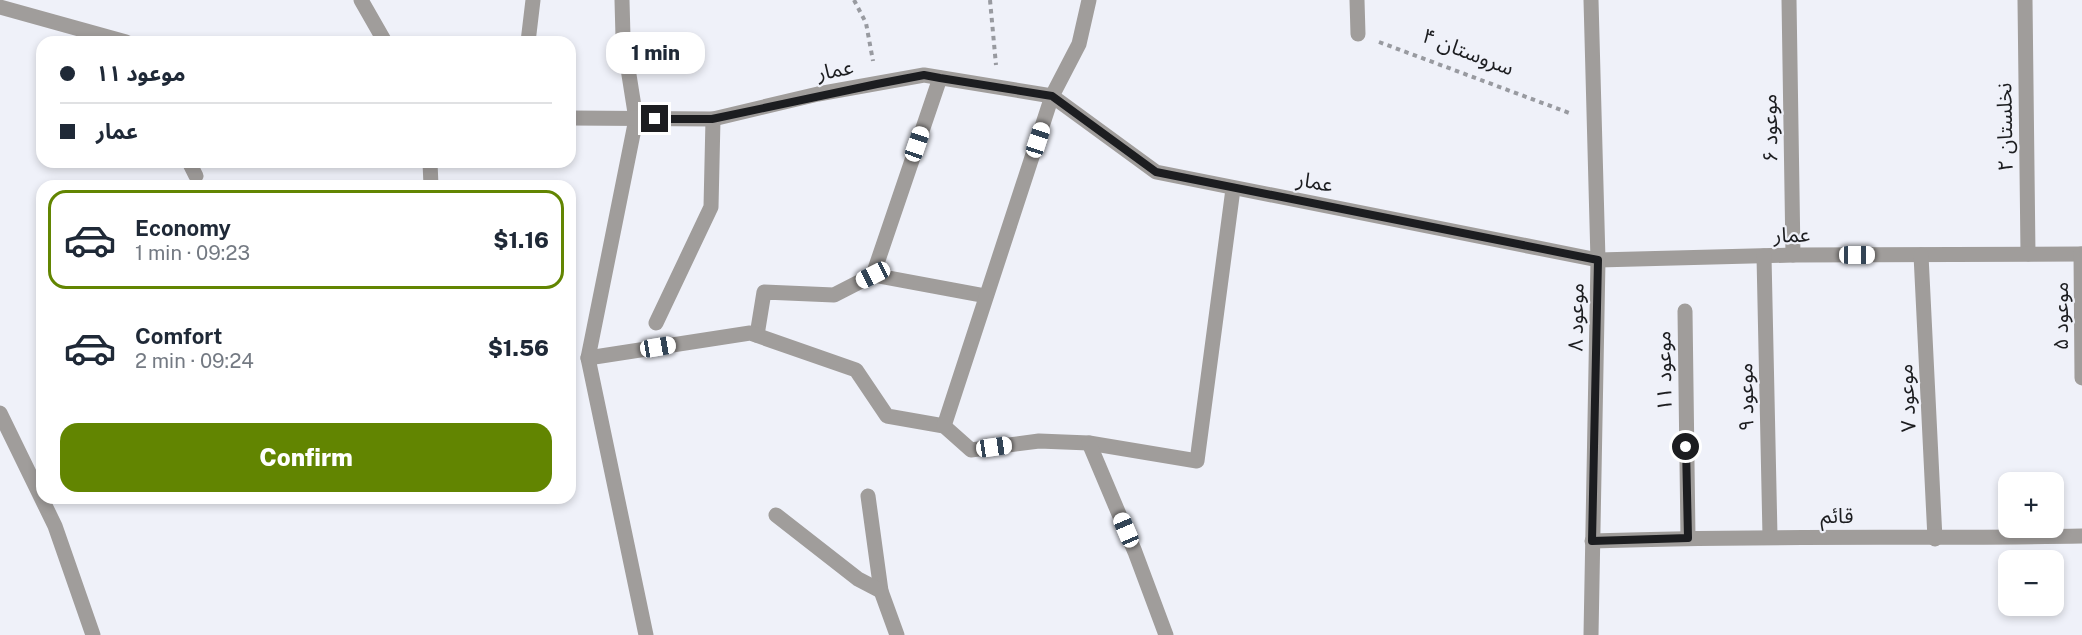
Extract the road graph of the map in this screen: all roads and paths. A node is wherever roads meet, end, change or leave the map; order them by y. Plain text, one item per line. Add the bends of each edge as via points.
1 (361, 0) edge
2 (533, 0) edge
3 (622, 0) edge
4 (854, 0) edge
5 (990, 0) edge
6 (1089, 0) edge
7 (1357, 0) edge
8 (1592, 0) edge
9 (1788, 0) edge
10 (2025, 0) edge
11 (0, 7) edge
12 (1358, 34) joint
13 (104, 36) edge
14 (382, 36) edge
15 (529, 36) edge
16 (940, 78) junction
17 (877, 84) junction
18 (998, 87) junction
19 (1052, 96) junction
20 (576, 118) edge
21 (636, 119) junction
22 (712, 119) junction
23 (1595, 122) junction
24 (1233, 189) junction
25 (2028, 254) junction
26 (2082, 254) edge
27 (1793, 255) junction
28 (1921, 255) junction
29 (1764, 256) junction
30 (1598, 260) junction
31 (873, 275) junction
32 (986, 296) junction
33 (1684, 311) dead end
34 (656, 323) dead end
35 (757, 335) junction
36 (588, 357) junction
37 (2082, 378) edge
38 (0, 413) edge
39 (944, 426) junction
40 (1089, 443) junction
41 (36, 487) edge
42 (868, 496) dead end
43 (44, 504) edge
44 (776, 515) dead end
45 (1770, 536) junction
46 (2082, 536) edge
47 (1688, 538) junction
48 (1935, 539) junction
49 (1592, 541) junction
50 (881, 591) junction
51 (93, 635) edge
52 (646, 635) edge
53 (897, 635) edge
54 (1166, 635) edge
55 (1591, 635) edge

1 - 14 street
2 - 15 street
3 - 21 street via 623,37
4 - 17 path via 866,23
5 - 18 path
6 - 19 street via 1079,44
7 - 12 street
8 - 23 street, موعود ۸
9 - 27 street, موعود ۶
10 - 25 street, نخلستان ۲
11 - 13 street
12 - 23 path, سروستان ۴
16 - 17 street, عمار via 924,75
16 - 18 street, عمار
16 - 31 street
17 - 22 street, عمار
18 - 19 street, عمار
19 - 24 street, عمار via 1156,172
19 - 32 street
20 - 21 street, عمار
21 - 22 street, عمار
21 - 36 street
22 - 34 street via 711,207
23 - 30 street, موعود ۸
24 - 30 street, عمار
24 - 40 street via 1197,461
25 - 26 street, عمار
25 - 28 street, عمار
26 - 37 street, موعود ۵
27 - 28 street, عمار
27 - 29 street, عمار
28 - 48 street, موعود ۷
29 - 30 street, عمار
29 - 45 street, موعود ۹
30 - 49 street, موعود ۸
31 - 32 street
31 - 35 street via 834,295 764,292
32 - 39 street
33 - 47 street, موعود ۱۱
35 - 36 street
35 - 39 street via 856,370 887,416
36 - 52 street
38 - 41 street
39 - 40 street via 971,450 1039,441
40 - 54 street
42 - 50 street
43 - 51 street
44 - 50 street via 858,579
45 - 47 street, قائم
45 - 48 street, قائم
46 - 48 street, قائم
47 - 49 street, قائم
49 - 55 street, موعود ۸
50 - 53 street

